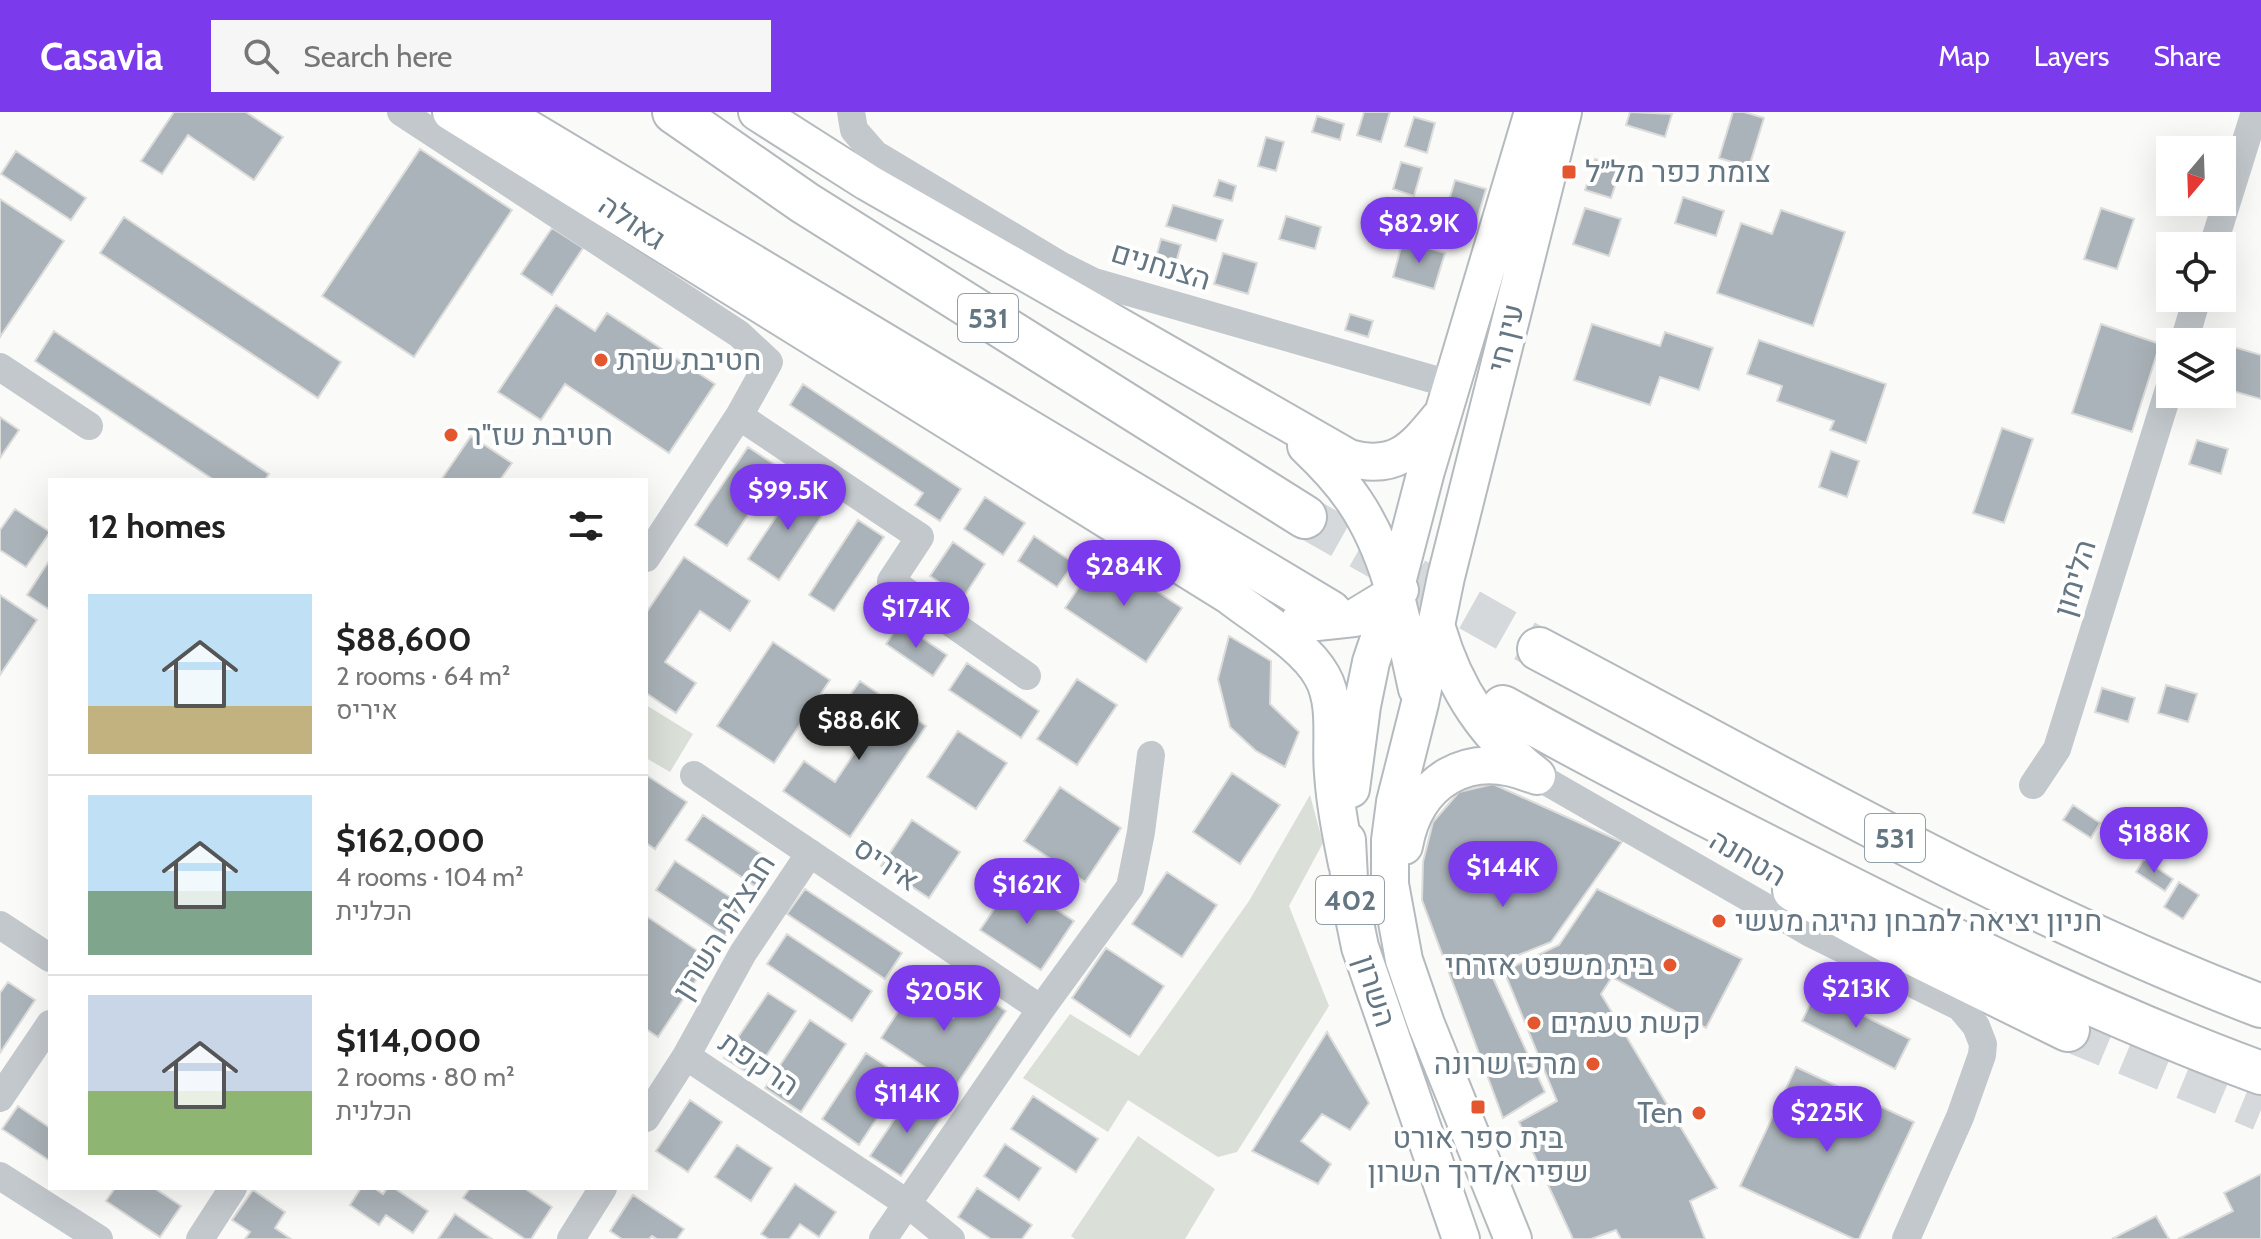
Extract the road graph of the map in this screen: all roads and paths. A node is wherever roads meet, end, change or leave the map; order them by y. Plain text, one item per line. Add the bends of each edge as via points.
1 (401, 112) edge
2 (451, 112) edge
3 (495, 112) edge
4 (531, 112) edge
5 (674, 112) edge
6 (716, 112) edge
7 (757, 112) edge
8 (851, 112) edge
9 (1533, 112) edge
10 (1563, 112) edge
11 (2255, 112) edge
12 (2217, 232) edge
13 (742, 259) junction
14 (0, 367) edge
15 (1448, 399) junction
16 (2163, 408) edge
17 (739, 416) junction
18 (1273, 416) junction
19 (89, 426) dead end
20 (1420, 491) junction
21 (1458, 532) junction
22 (648, 555) edge
23 (1426, 576) junction
24 (1394, 594) junction
25 (1230, 596) junction
26 (1330, 612) dead end
27 (1437, 625) junction
28 (1539, 649) tunnel mouth
29 (1027, 676) dead end
30 (1420, 703) junction
31 (1503, 707) dead end
32 (1554, 736) junction
33 (1151, 755) dead end
34 (694, 775) dead end
35 (1537, 776) junction
36 (2033, 785) dead end
37 (810, 853) junction
38 (1347, 864) junction
39 (0, 925) edge
40 (1399, 943) junction
41 (48, 957) edge
42 (2261, 1006) edge
43 (1041, 1009) junction
44 (48, 1027) edge
45 (2068, 1030) tunnel mouth
46 (686, 1056) junction
47 (2261, 1073) edge
48 (0, 1098) edge
49 (648, 1115) edge
50 (0, 1176) edge
51 (232, 1190) edge
52 (602, 1190) edge
53 (908, 1204) junction
54 (99, 1239) edge
55 (200, 1239) edge
56 (571, 1239) edge
57 (883, 1239) edge
58 (951, 1239) edge
59 (1461, 1239) edge
60 (1513, 1239) edge
61 (1906, 1239) edge

1 - 17 street, גאולה via 739,334 769,362
2 - 25 main road
3 - 13 highway
4 - 13 highway, 531
5 - 6 highway, 531 via 805,203 1305,517
7 - 18 main road via 867,182
8 - 15 street, הצנחנים via 854,130 875,154 1094,282
9 - 15 main road, עין חי / 402
10 - 21 main road, עין חי / 402
11 - 12 street
13 - 26 highway, 531
14 - 19 street
15 - 18 main road via 1413,447 1390,461 1349,458
15 - 20 main road, עין חי / 402
16 - 36 street, הלימון via 2057,749
17 - 22 street
17 - 29 street via 920,537 891,581
18 - 24 main road via 1356,503
20 - 23 main road
20 - 24 main road, 402
21 - 23 main road
21 - 27 main road, 402
23 - 24 main road
23 - 27 main road
24 - 25 main road via 1354,618 1317,622 1286,617
24 - 30 main road
24 - 38 main road, השרון / 402 via 1362,706
25 - 38 main road via 1304,655 1323,677 1334,795
27 - 30 main road, 402
27 - 35 main road via 1452,671 1477,716
28 - 42 highway, 531 via 1913,847 2086,931
30 - 40 main road, השרון / 402 via 1391,830 1390,884
31 - 32 highway, 531
32 - 45 highway via 1698,833 1804,896
32 - 47 highway, 531 via 2011,969
33 - 43 street via 1130,887
34 - 37 street, איריס
35 - 40 main road via 1502,764 1475,765 1445,779 1422,800 1404,842
35 - 61 street, הטחנה via 1812,934 1968,1015 1981,1036 1982,1055
37 - 43 street, איריס
37 - 46 street, חבצלת השרון via 743,953
38 - 59 main road, השרון / 402 via 1366,967
39 - 41 street
40 - 60 main road, השרון / 402
43 - 53 street
44 - 48 street
46 - 49 street, חבצלת השרון
46 - 53 street, הרקפת
50 - 54 street
51 - 55 street
52 - 56 street
53 - 57 street
53 - 58 street, הרקפת

